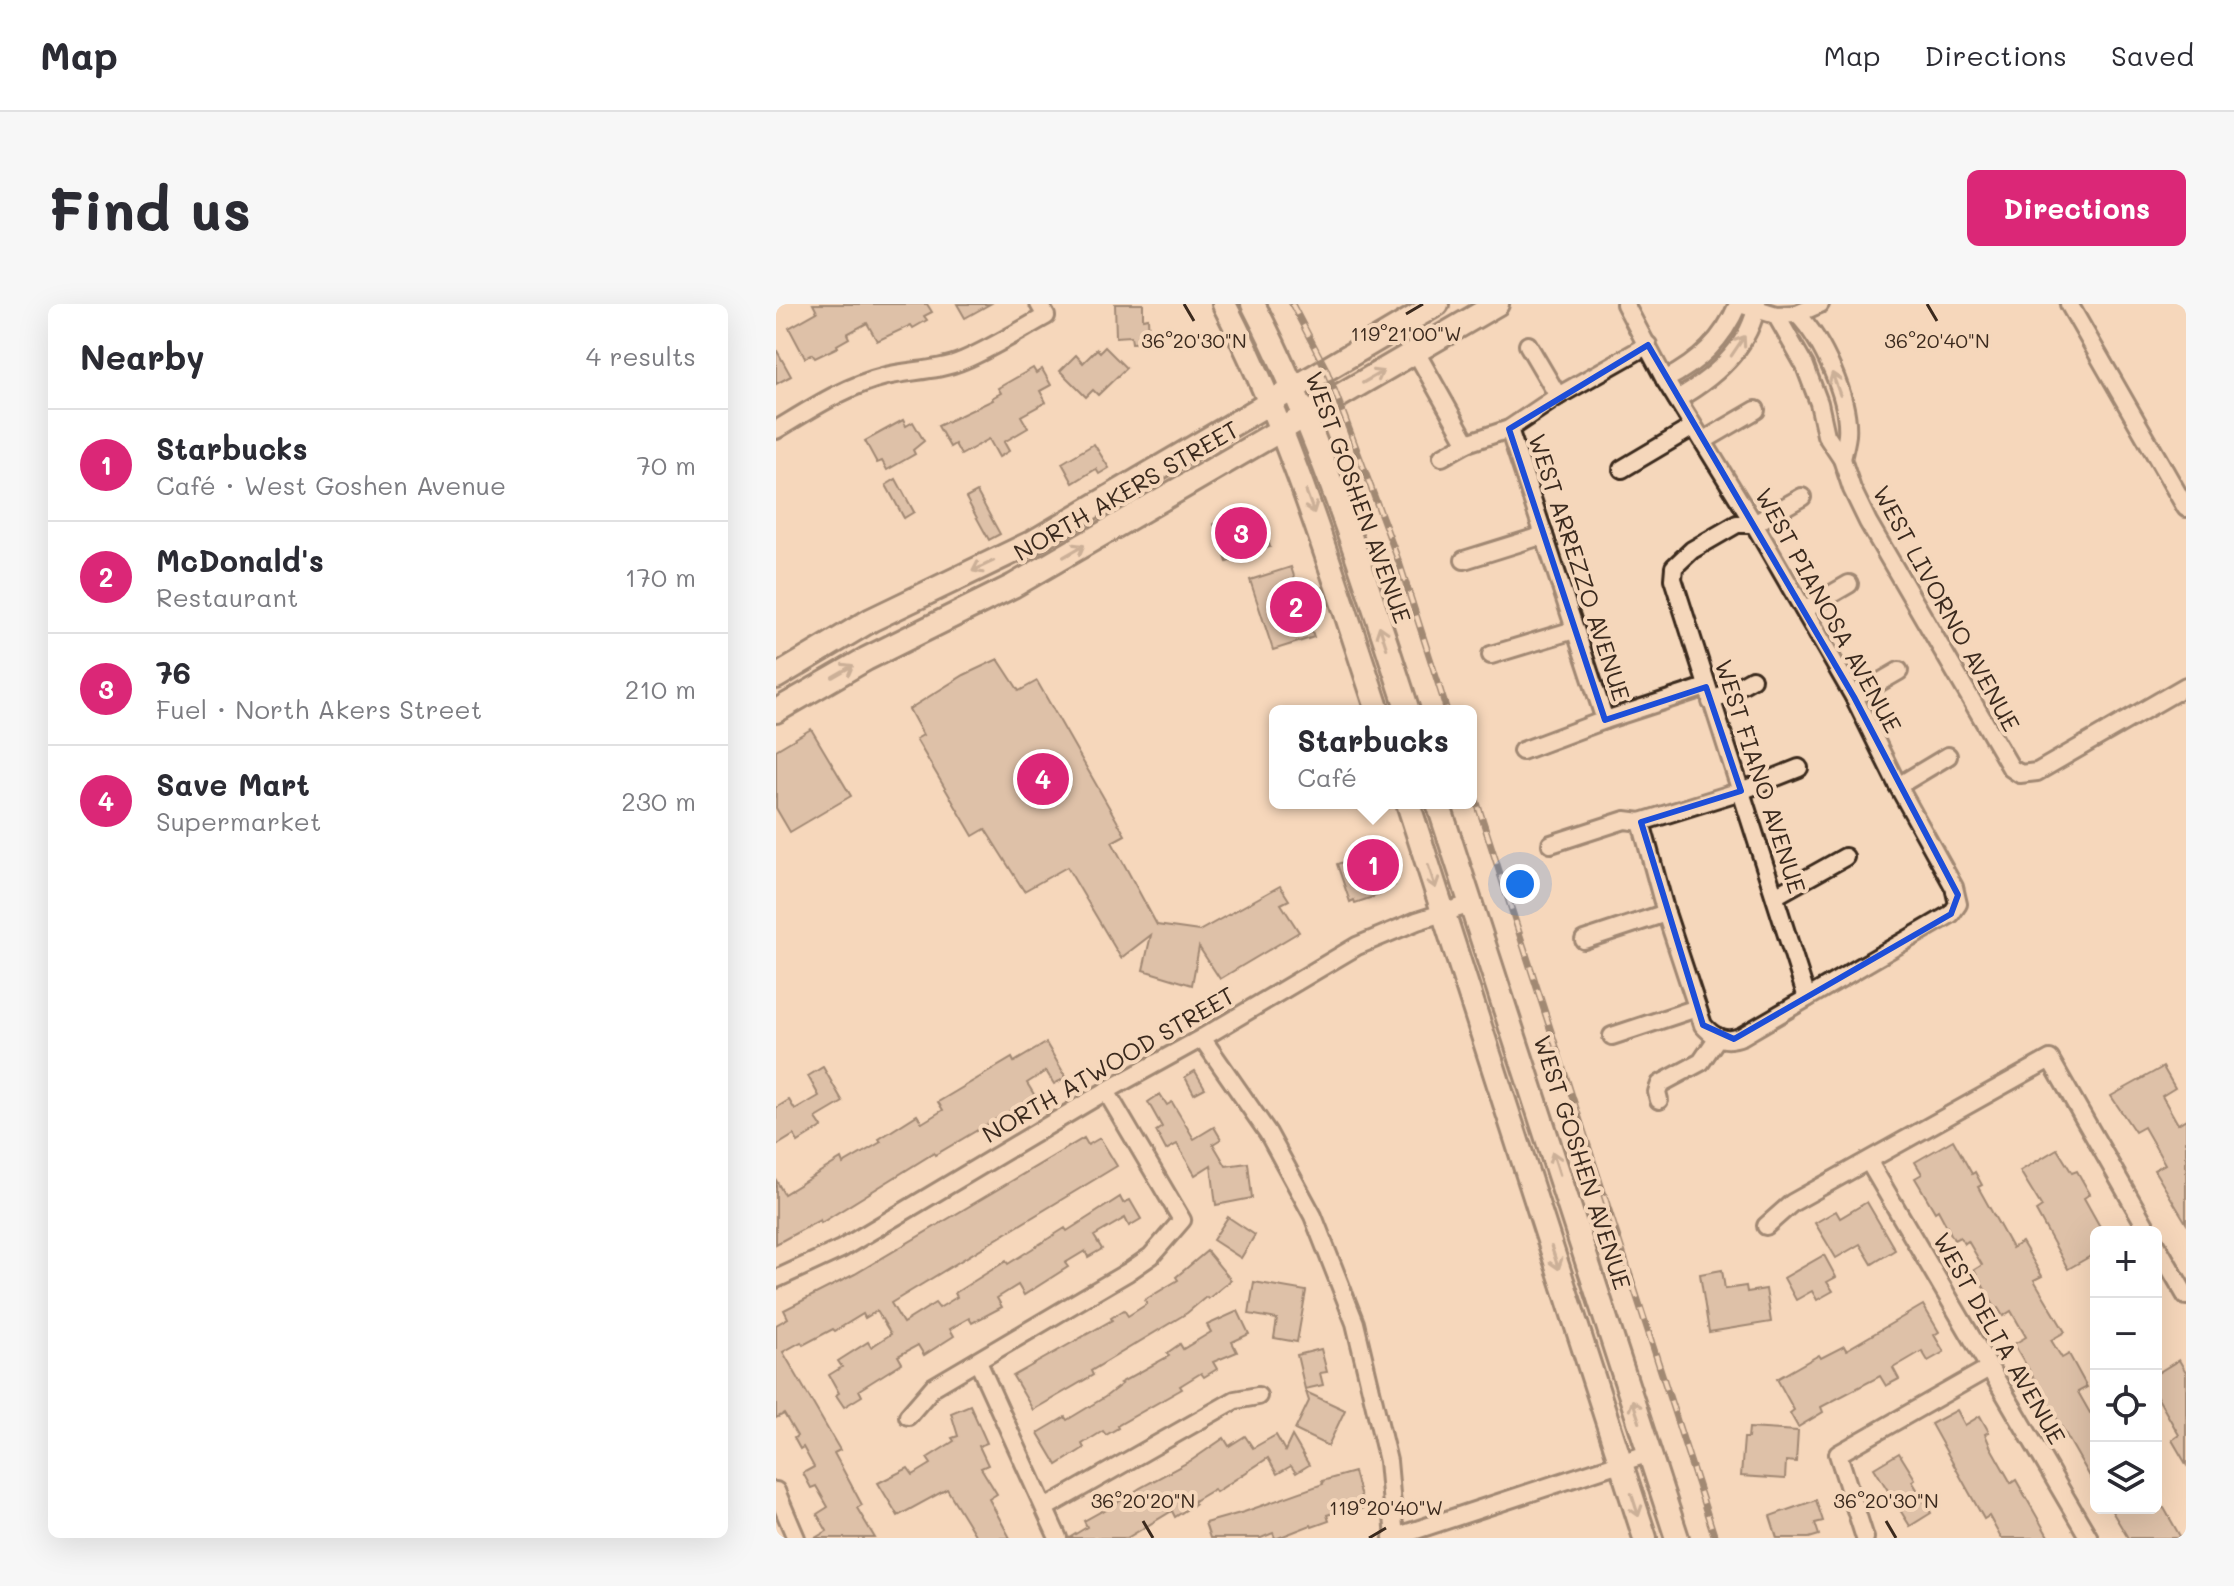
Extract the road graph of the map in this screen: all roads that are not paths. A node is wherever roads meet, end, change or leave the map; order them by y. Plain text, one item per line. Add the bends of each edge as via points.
1 (1224, 304) edge
2 (1253, 304) edge
3 (1437, 304) edge
4 (1497, 304) edge
5 (1625, 304) edge
6 (1739, 304) edge
7 (1820, 304) edge
8 (2069, 304) edge
9 (1757, 306) edge
10 (1042, 310) edge
11 (1797, 314) junction
12 (1776, 315) junction
13 (1528, 345) dead end
14 (1648, 345) junction
15 (1416, 352) junction
16 (1665, 380) junction
17 (1293, 388) junction
18 (1558, 396) junction
19 (1677, 399) junction
20 (1271, 402) junction
21 (1756, 410) dead end
22 (1305, 416) junction
23 (1282, 429) junction
24 (1509, 429) junction
25 (776, 430) edge
26 (1698, 434) junction
27 (1467, 443) junction
28 (1442, 457) dead end
29 (1842, 459) junction
30 (1622, 469) dead end
31 (1802, 497) dead end
32 (2186, 508) edge
33 (1754, 524) junction
34 (1544, 535) junction
35 (1464, 560) dead end
36 (1849, 584) dead end
37 (1804, 610) junction
38 (1574, 630) junction
39 (1491, 655) dead end
40 (1899, 671) dead end
41 (1366, 675) junction
42 (776, 677) edge
43 (1752, 679) dead end
44 (2186, 686) edge
45 (1709, 694) junction
46 (1854, 697) junction
47 (1376, 705) edge
48 (1392, 705) edge
49 (1406, 705) edge
50 (776, 711) edge
51 (1605, 720) junction
52 (1522, 751) dead end
53 (1948, 756) dead end
54 (1799, 768) dead end
55 (1898, 786) junction
56 (1741, 791) junction
57 (1410, 809) edge
58 (1426, 809) edge
59 (1440, 809) edge
60 (1641, 822) junction
61 (1449, 837) junction
62 (1551, 844) dead end
63 (1845, 857) dead end
64 (1775, 896) junction
65 (1471, 904) junction
66 (1444, 912) junction
67 (1666, 913) junction
68 (1584, 940) dead end
69 (1807, 998) junction
70 (1697, 1008) junction
71 (1714, 1035) junction
72 (1612, 1036) dead end
73 (1202, 1038) junction
74 (1106, 1091) junction
75 (1659, 1100) dead end
76 (1869, 1162) junction
77 (1766, 1226) dead end
78 (2146, 1226) edge
79 (2162, 1254) edge
80 (776, 1279) edge
81 (2186, 1296) edge
82 (978, 1362) junction
83 (1989, 1368) junction
84 (1258, 1396) dead end
85 (908, 1416) dead end
86 (1650, 1453) junction
87 (1621, 1464) junction
88 (776, 1491) edge
89 (1045, 1508) junction
90 (796, 1538) edge
91 (1058, 1538) edge
92 (1394, 1538) edge
93 (1645, 1538) edge
94 (1677, 1538) edge
95 (1865, 1538) edge
96 (2089, 1538) edge

1 - 20 main road, WEST GOSHEN AVENUE
2 - 17 main road, WEST GOSHEN AVENUE
3 - 17 main road, NORTH AKERS STREET
4 - 15 main road, NORTH AKERS STREET
5 - 14 street, WEST PIANOSA AVENUE
6 - 9 street
6 - 16 street via 1710,349
7 - 11 street
8 - 32 street
9 - 12 street
19 -> 9 street via 1730,359
10 - 25 street via 963,361 845,390
11 - 12 street
29 -> 11 street, WEST LIVORNO AVENUE via 1847,432 1838,390 1815,336
12 - 29 street, WEST LIVORNO AVENUE via 1805,366 1826,435
13 - 18 street
14 - 16 street, WEST PIANOSA AVENUE
14 - 18 street
22 -> 15 main road, NORTH AKERS STREET
15 - 27 street
16 - 19 street, WEST PIANOSA AVENUE
17 - 20 main road, NORTH AKERS STREET
17 - 22 main road, WEST GOSHEN AVENUE
18 - 24 street
19 - 26 street, WEST PIANOSA AVENUE
20 - 23 main road, WEST GOSHEN AVENUE
20 -> 42 main road, NORTH AKERS STREET via 1033,542 871,620
21 - 26 street
22 - 23 main road, NORTH AKERS STREET
49 -> 22 main road, WEST GOSHEN AVENUE
23 -> 41 main road, WEST GOSHEN AVENUE
50 -> 23 main road, NORTH AKERS STREET via 866,659 1013,586
24 - 27 street
24 - 34 street, WEST ARREZZO AVENUE
26 - 30 street
26 - 33 street, WEST PIANOSA AVENUE
27 - 28 street
29 - 44 street, WEST LIVORNO AVENUE via 1868,522 2003,758 2020,774 2037,772
31 - 33 street
33 - 37 street, WEST PIANOSA AVENUE
33 - 45 street, WEST FIANO AVENUE via 1737,524 1674,567 1677,598
34 - 35 street
34 - 38 street, WEST ARREZZO AVENUE
36 - 37 street
37 - 46 street, WEST PIANOSA AVENUE
38 - 39 street
38 - 51 street, WEST ARREZZO AVENUE
40 - 46 street
41 - 47 main road, WEST GOSHEN AVENUE
41 - 48 main road via 1380,682
43 - 45 street
45 - 51 street
45 - 56 street, WEST FIANO AVENUE
46 - 55 street, WEST PIANOSA AVENUE
51 - 52 street
53 - 55 street
54 - 56 street
55 - 69 street, WEST PIANOSA AVENUE via 1954,887 1958,904 1951,914
56 - 60 street
56 - 64 street, WEST FIANO AVENUE
57 -> 66 main road
58 - 61 main road via 1432,823
59 - 61 main road, WEST GOSHEN AVENUE
60 - 62 street via 1625,820
60 - 67 street
61 - 65 main road, WEST GOSHEN AVENUE
63 - 64 street
64 - 69 street, WEST FIANO AVENUE
65 - 66 street, NORTH ATWOOD STREET
86 -> 65 main road, WEST GOSHEN AVENUE
66 - 73 street, NORTH ATWOOD STREET via 1357,946
66 -> 87 main road
67 - 68 street
67 - 70 street
69 - 71 street via 1742,1036 1727,1040
70 - 71 street
70 - 72 street
71 - 75 street via 1701,1062 1660,1084
73 - 74 street, NORTH ATWOOD STREET
73 - 92 street via 1268,1133 1313,1216 1355,1323 1388,1461
74 - 80 street, NORTH ATWOOD STREET via 841,1249
74 - 82 street via 1182,1220 1151,1256
76 - 77 street via 1792,1203
76 - 78 street via 2050,1059
76 - 83 street, WEST DELTA AVENUE
79 - 81 street
82 - 85 street via 933,1387
82 - 89 street
83 - 95 street via 1838,1454
83 - 96 street, WEST DELTA AVENUE
84 - 89 street via 1235,1400
86 - 87 street
86 - 94 main road, WEST GOSHEN AVENUE
87 - 92 street
87 -> 93 main road
88 - 90 street
89 - 91 street

